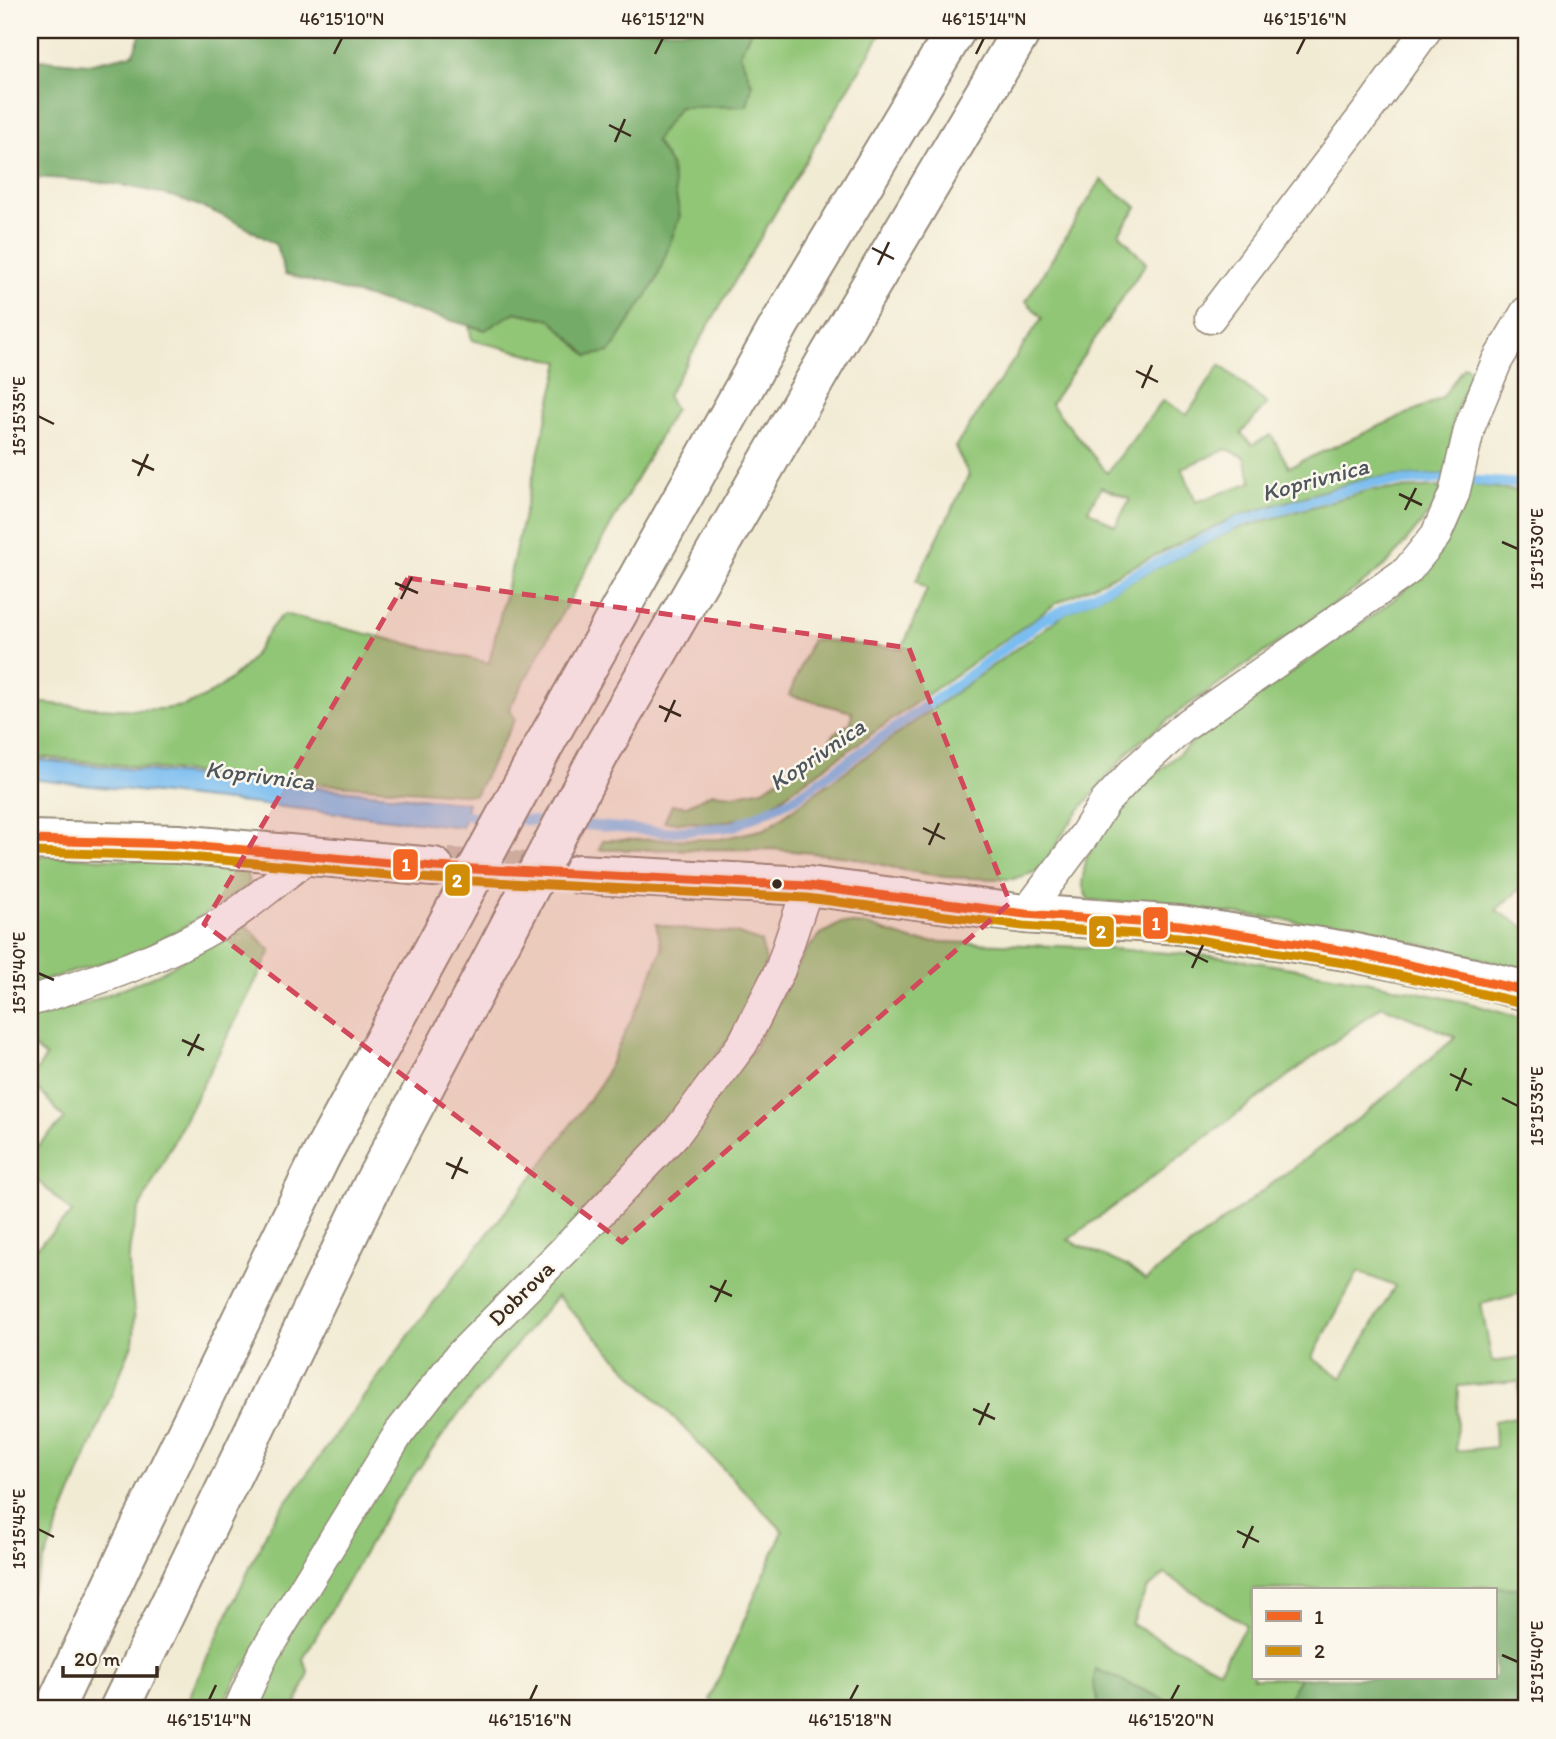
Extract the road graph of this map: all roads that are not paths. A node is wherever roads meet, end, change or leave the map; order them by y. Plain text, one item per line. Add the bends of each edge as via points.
1 (956, 30) edge
2 (1022, 30) edge
3 (1426, 30) edge
4 (1526, 312) edge
5 (1210, 318) dead end
6 (30, 840) edge
7 (309, 857) junction
8 (434, 867) tunnel mouth
9 (579, 874) tunnel mouth
10 (808, 886) junction
11 (1025, 914) junction
12 (1526, 991) edge
13 (30, 1001) edge
14 (54, 1709) edge
15 (118, 1709) edge
16 (239, 1709) edge

1 - 14 main road, bridge via 781,322 321,1156
2 - 15 main road, bridge via 600,753 373,1184
3 - 5 street
4 - 11 street via 1497,361 1476,413 1454,494 1436,535 1407,571 1182,728 1135,770 1105,802
6 - 7 main road via 178,844
7 - 8 main road
7 - 13 street via 223,922 159,955
9 - 10 main road
10 - 11 main road
10 - 16 street, Dobrova via 780,970 743,1043 677,1132 460,1355 399,1433 263,1655
11 - 12 main road via 1180,925 1346,951

